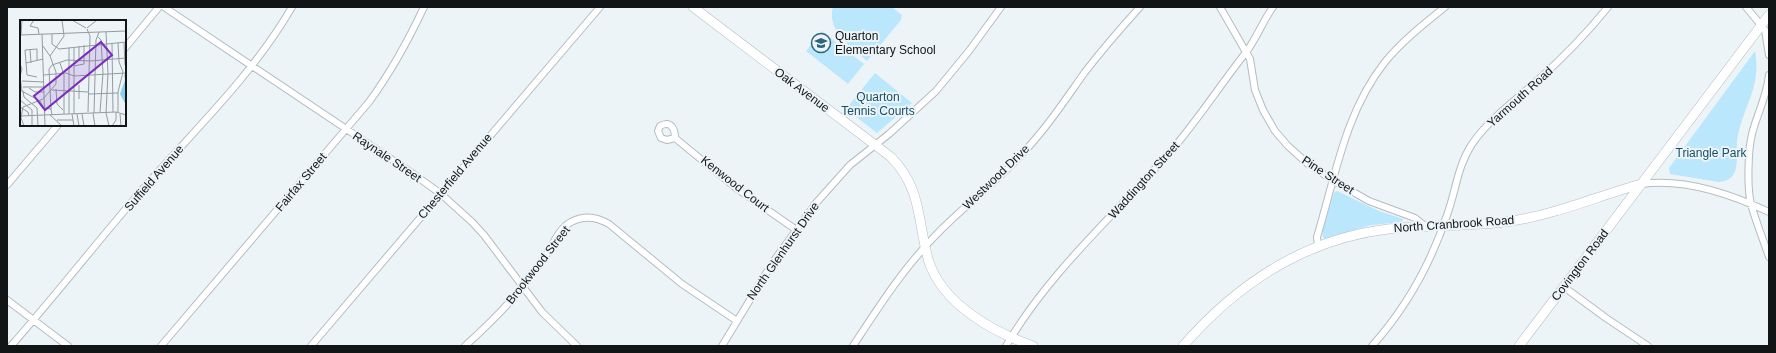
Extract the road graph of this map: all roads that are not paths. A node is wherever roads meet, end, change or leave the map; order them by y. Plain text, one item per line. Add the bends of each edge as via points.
1 (159, 7) edge
2 (164, 7) edge
3 (292, 7) edge
4 (424, 7) edge
5 (600, 7) edge
6 (693, 7) edge
7 (1002, 7) edge
8 (1140, 7) edge
9 (1220, 7) edge
10 (1273, 7) edge
11 (1445, 7) edge
12 (1608, 7) edge
13 (1746, 7) edge
14 (1769, 15) edge
15 (1762, 24) junction
16 (126, 47) edge
17 (1246, 51) junction
18 (1769, 55) edge
19 (251, 66) junction
20 (1769, 75) edge
21 (57, 126) edge
22 (346, 129) junction
23 (675, 138) dead end
24 (875, 145) junction
25 (1334, 181) junction
26 (1641, 184) junction
27 (7, 185) edge
28 (441, 194) junction
29 (1751, 203) junction
30 (1769, 212) edge
31 (1426, 226) junction
32 (1443, 226) junction
33 (795, 229) junction
34 (926, 246) junction
35 (1318, 246) junction
36 (1769, 257) edge
37 (523, 287) junction
38 (1564, 287) junction
39 (7, 300) edge
40 (34, 320) junction
41 (737, 321) junction
42 (1011, 337) junction
43 (11, 346) edge
44 (68, 346) edge
45 (161, 346) edge
46 (311, 346) edge
47 (465, 346) edge
48 (577, 346) edge
49 (722, 346) edge
50 (853, 346) edge
51 (1006, 346) edge
52 (1033, 346) edge
53 (1183, 346) edge
54 (1372, 346) edge
55 (1519, 346) edge
56 (1648, 346) edge

1 - 16 street
2 - 19 street, Raynale Street
3 - 19 street, Suffield Avenue
4 - 22 street, Fairfax Street via 385,79
5 - 28 street, Chesterfield Avenue
6 - 24 street, Oak Avenue
7 - 24 street, North Glenhurst Drive via 936,91
8 - 34 street, Westwood Drive via 1099,54 1023,153
9 - 17 street, Pine Street
10 - 17 street, Waddington Street
11 - 25 street via 1407,39 1378,72 1352,120
12 - 32 street, Yarmouth Road via 1564,56 1480,133 1462,164
13 - 15 street
14 - 15 street
15 - 18 street via 1767,35
15 - 26 street
17 - 25 street, Pine Street via 1251,62 1258,100 1275,132 1301,159
17 - 42 street, Waddington Street via 1181,139 1054,278
19 - 22 street, Raynale Street
19 - 40 street, Suffield Avenue via 135,197
20 - 29 street via 1765,98 1749,147
21 - 27 street
22 - 28 street, Raynale Street
22 - 45 street, Fairfax Street
23 - 33 street, Kenwood Court via 742,192
24 - 33 street, North Glenhurst Drive via 850,165
24 - 34 street, Oak Avenue via 894,161 909,182 919,210
25 - 31 street, Pine Street via 1370,201 1416,218
25 - 35 street via 1317,237
26 - 29 street via 1684,185 1726,194
26 - 32 street, North Cranbrook Road via 1534,217 1484,224
26 - 38 street, Covington Road
28 - 37 street, Raynale Street via 484,235
28 - 46 street, Chesterfield Avenue
29 - 30 street
29 - 36 street
31 - 32 street, North Cranbrook Road
31 - 35 street, North Cranbrook Road via 1373,231
32 - 54 street, Yarmouth Road via 1426,267 1398,313
33 - 41 street, North Glenhurst Drive via 759,282
34 - 42 street, Oak Avenue via 933,271 950,295 974,315
34 - 50 street, Westwood Drive via 900,276
35 - 53 street, North Cranbrook Road via 1277,266 1242,289 1206,320
37 - 41 street, Brookwood Street via 565,227 582,218 596,218 609,224 682,284
37 - 47 street, Brookwood Street via 491,323
37 - 48 street, Raynale Street via 542,312
38 - 55 street, Covington Road
38 - 56 street
39 - 40 street
40 - 43 street, Suffield Avenue
40 - 44 street
41 - 49 street, North Glenhurst Drive
42 - 51 street, Waddington Street
42 - 52 street, Oak Avenue

